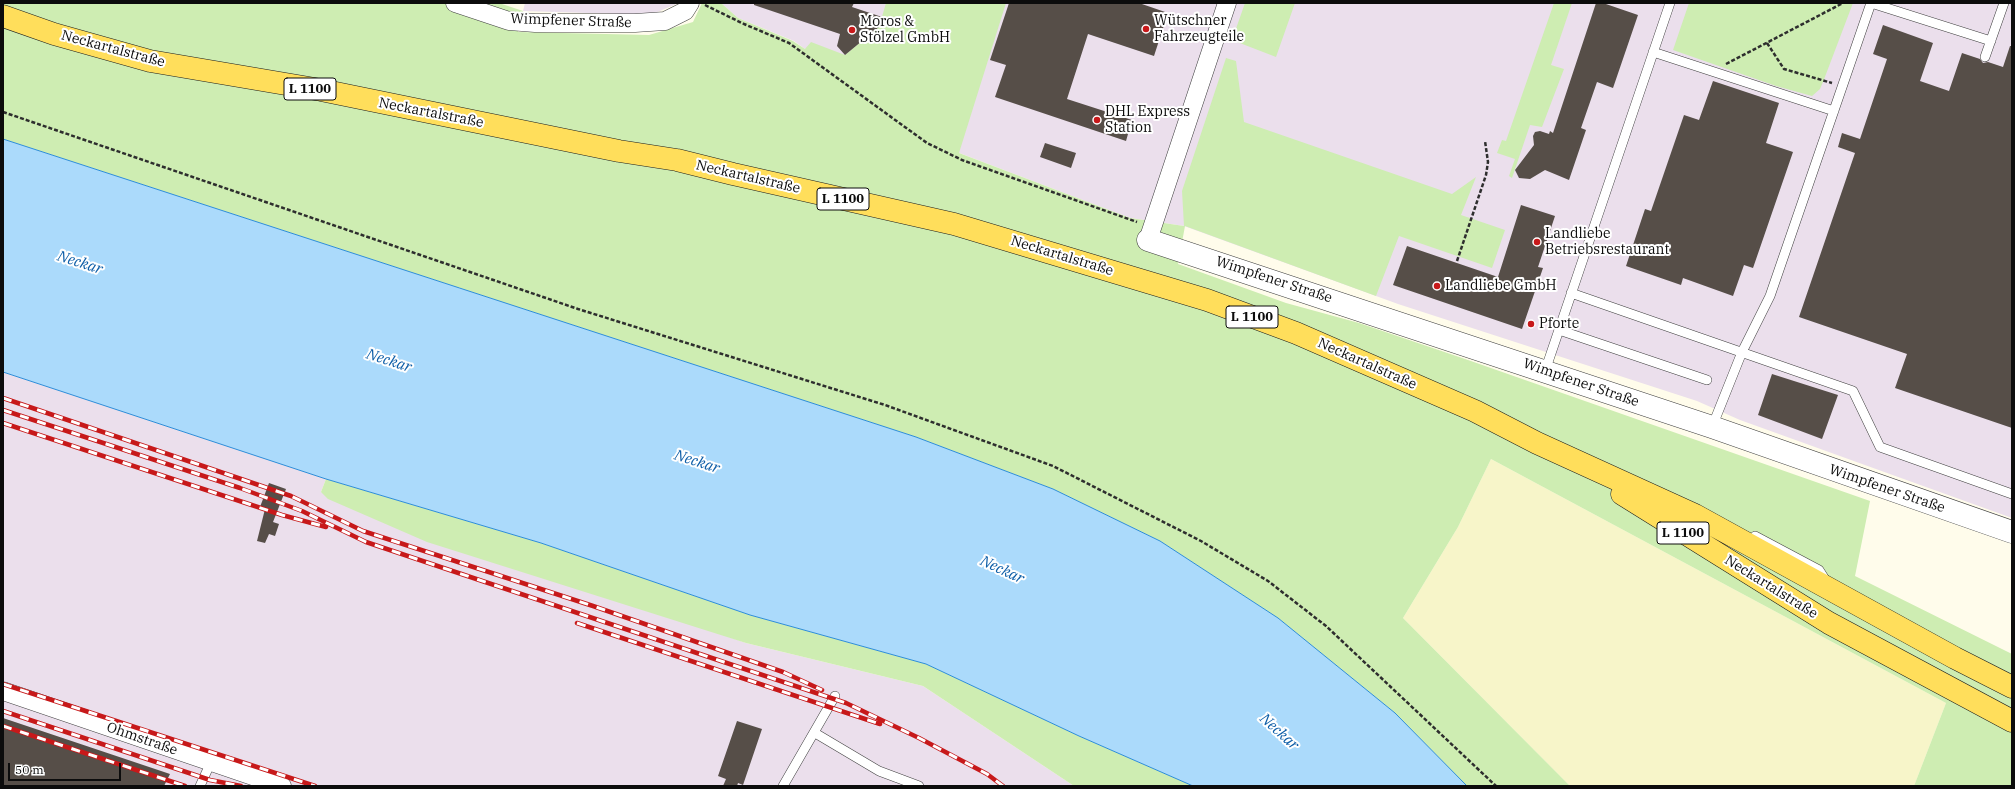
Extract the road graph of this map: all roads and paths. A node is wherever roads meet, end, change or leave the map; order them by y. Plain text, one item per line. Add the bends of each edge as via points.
1 (455, 3) edge
2 (690, 3) edge
3 (701, 3) edge
4 (1227, 3) edge
5 (1670, 3) edge
6 (1843, 3) edge
7 (1871, 3) edge
8 (2004, 3) edge
9 (3, 16) edge
10 (1990, 41) junction
11 (1767, 43) junction
12 (1653, 52) junction
13 (1985, 57) dead end
14 (1712, 72) junction
15 (1842, 87) junction
16 (3, 112) edge
17 (1834, 112) junction
18 (1485, 141) dead end
19 (1150, 234) junction
20 (1457, 261) dead end
21 (1571, 292) junction
22 (1558, 330) junction
23 (1742, 352) junction
24 (1545, 371) junction
25 (1707, 380) dead end
26 (1712, 427) junction
27 (1537, 443) junction
28 (2012, 494) edge
29 (1695, 515) junction
30 (1722, 518) dead end
31 (2012, 532) edge
32 (1750, 533) dead end
33 (1832, 590) junction
34 (2012, 687) edge
35 (3, 691) edge
36 (835, 696) dead end
37 (2012, 721) edge
38 (815, 733) junction
39 (211, 762) junction
40 (200, 786) edge
41 (282, 786) edge
42 (783, 786) edge
43 (919, 786) edge
44 (1496, 786) edge

1 - 2 street, Wimpfener Straße via 509,21 535,23 665,22 685,11
3 - 19 path via 790,43 876,107 934,146 962,160
4 - 19 street
5 - 12 lane
6 - 11 path
7 - 10 lane
7 - 15 lane
8 - 10 lane
9 - 27 main road, Neckartalstraße / L 1100 via 54,34 150,61 321,90 655,156 954,224 1207,300 1288,330 1475,411
10 - 13 lane
11 - 14 path
11 - 15 path via 1784,69
12 - 14 lane
12 - 21 lane
14 - 17 lane
15 - 17 lane
16 - 44 path via 578,309 885,405 1053,466 1201,541 1268,581 1326,626
17 - 23 lane via 1770,296
18 - 20 path via 1488,162 1486,175
19 - 24 street, Wimpfener Straße
21 - 22 lane
21 - 23 lane
22 - 24 lane
22 - 25 lane
23 - 26 lane
23 - 28 lane via 1853,391 1880,447
24 - 26 street, Wimpfener Straße
26 - 31 street, Wimpfener Straße
27 - 29 main road, Neckartalstraße / L 1100
27 - 37 main road, Neckartalstraße / L 1100 via 1829,623
29 - 30 lane
29 - 33 main road, Neckartalstraße / L 1100
32 - 33 lane via 1819,570
33 - 34 main road, Neckartalstraße / L 1100
35 - 39 street, Ohmstraße
36 - 38 lane
38 - 42 lane
38 - 43 lane via 879,771
39 - 40 lane
39 - 41 street, Ohmstraße

